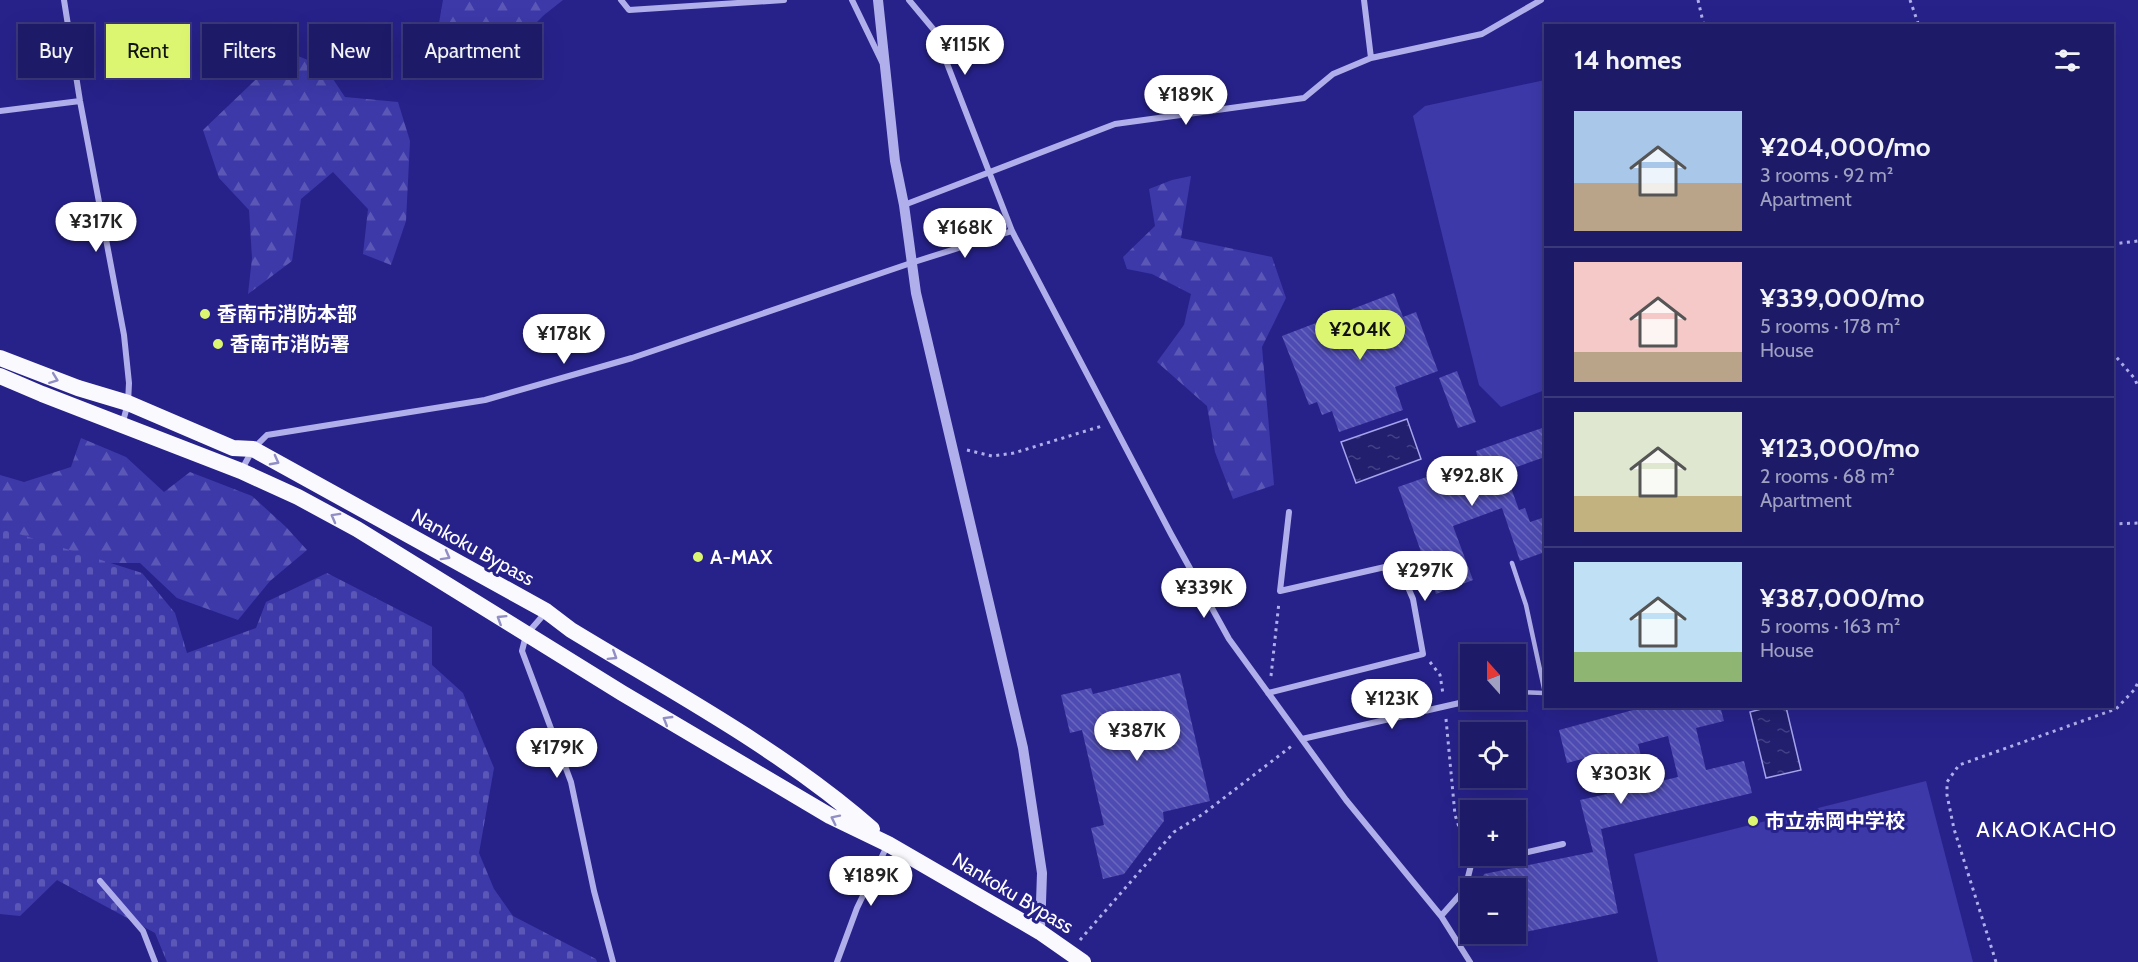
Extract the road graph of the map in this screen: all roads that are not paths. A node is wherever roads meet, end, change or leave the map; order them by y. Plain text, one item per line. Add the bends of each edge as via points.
1 (64, 0) edge
2 (621, 0) edge
3 (784, 0) edge
4 (852, 0) edge
5 (878, 0) edge
6 (909, 0) edge
7 (1364, 0) edge
8 (1521, 0) edge
9 (1541, 0) edge
10 (1522, 10) junction
11 (1371, 58) junction
12 (885, 69) junction
13 (80, 101) junction
14 (0, 111) edge
15 (988, 172) junction
16 (904, 204) junction
17 (1012, 231) junction
18 (911, 263) junction
19 (0, 358) edge
20 (0, 376) edge
21 (128, 404) junction
22 (122, 425) junction
23 (253, 449) junction
24 (241, 471) junction
25 (1289, 512) dead end
26 (1512, 563) dead end
27 (546, 611) junction
28 (526, 634) junction
29 (1544, 688) edge
30 (1526, 692) edge
31 (1269, 693) junction
32 (1544, 693) edge
33 (1460, 703) edge
34 (1302, 739) junction
35 (888, 844) junction
36 (1563, 844) dead end
37 (100, 881) dead end
38 (1441, 916) junction
39 (1040, 932) junction
40 (1076, 957) edge
41 (155, 962) edge
42 (613, 962) edge
43 (837, 962) edge
44 (1470, 962) edge

1 - 13 street
2 - 3 street via 629,10
4 - 12 street
5 - 12 street
6 - 15 street via 934,30
7 - 11 street
8 - 10 street
9 - 10 street
10 - 11 street via 1482,34
11 - 15 street via 1333,74 1304,98 1115,124
12 - 16 street
13 - 14 street
13 - 21 street via 124,335
15 - 16 street
15 - 17 street
16 - 18 street
17 - 18 street
17 - 31 street via 1229,639
18 - 23 street via 632,358 485,400 267,435
18 - 39 street via 1023,748 1042,873
19 -> 21 highway, Nankoku Bypass
20 - 22 highway, Nankoku Bypass
21 - 22 street
21 - 23 highway, Nankoku Bypass via 233,448
22 - 24 highway, Nankoku Bypass
23 - 24 street
23 -> 27 highway, Nankoku Bypass
28 -> 24 highway, Nankoku Bypass via 357,529
25 - 31 street via 1281,591 1398,564 1413,600 1423,654
26 - 29 lane via 1526,605
27 - 28 street
27 -> 35 highway, Nankoku Bypass via 765,750 841,802
35 -> 28 highway, Nankoku Bypass via 830,816
28 - 42 street via 522,651 571,782
30 - 32 lane
31 - 34 street
33 - 34 street
34 - 38 street via 1346,800
35 - 39 highway, Nankoku Bypass
35 - 43 street via 857,908
36 - 38 street via 1472,865 1465,889
37 - 41 street via 142,931
38 - 44 street
39 - 40 highway, Nankoku Bypass

